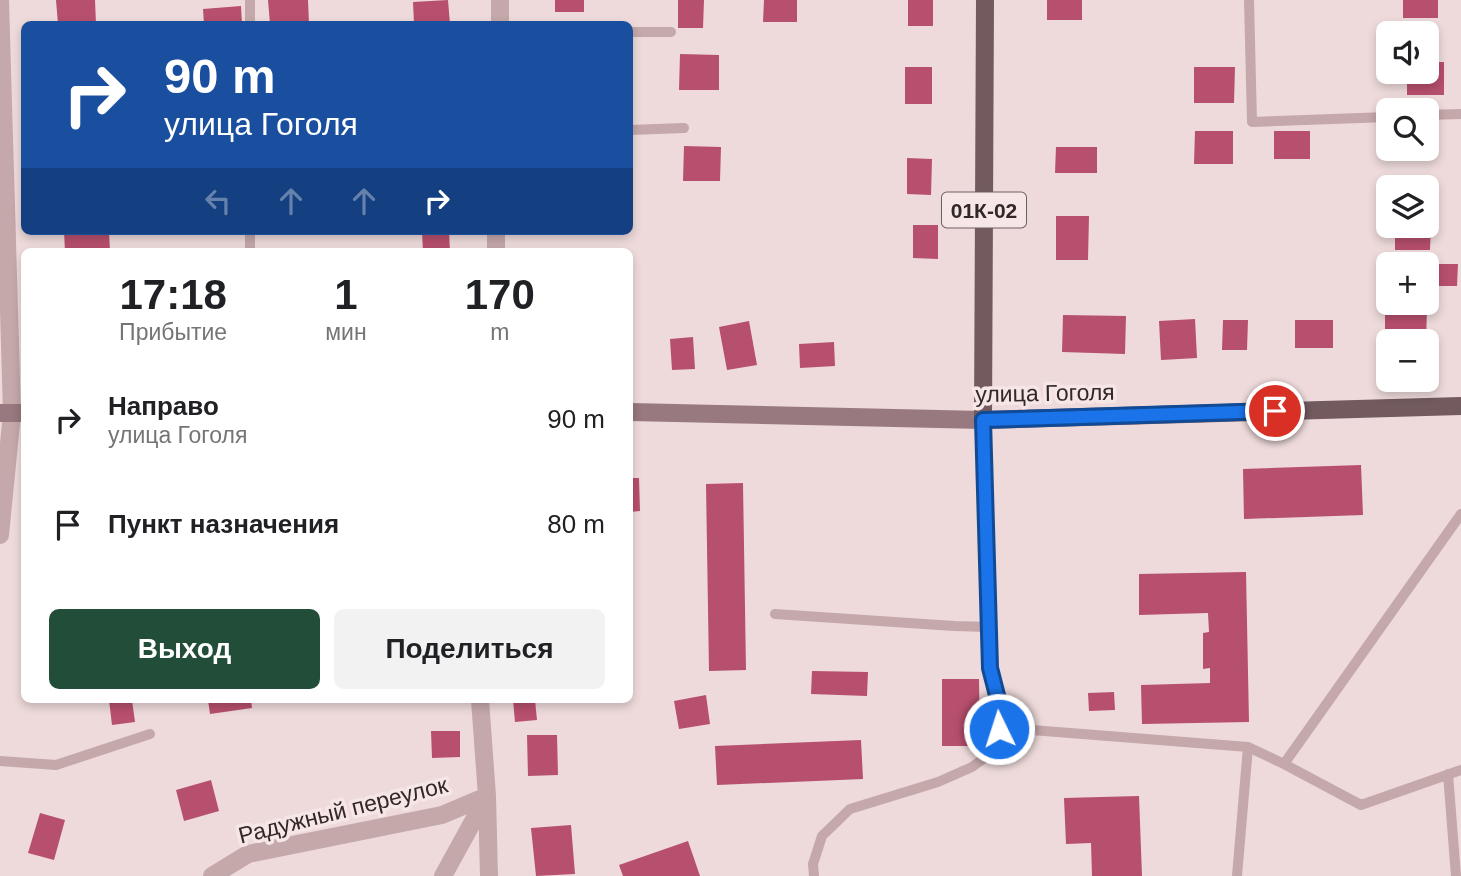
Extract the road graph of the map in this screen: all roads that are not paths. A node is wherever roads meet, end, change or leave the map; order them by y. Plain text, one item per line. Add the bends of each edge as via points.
1 (0, 0) edge
2 (250, 0) edge
3 (500, 0) edge
4 (985, 0) edge
5 (1249, 0) edge
6 (250, 21) edge
7 (500, 21) edge
8 (633, 32) edge
9 (671, 33) dead end
10 (1461, 114) edge
11 (1439, 115) edge
12 (1376, 117) edge
13 (684, 128) dead end
14 (633, 130) edge
15 (1461, 406) edge
16 (633, 412) edge
17 (12, 413) edge
18 (983, 420) junction
19 (1461, 514) edge
20 (0, 535) edge
21 (775, 614) dead end
22 (989, 627) junction
23 (480, 703) edge
24 (1001, 711) junction
25 (150, 734) dead end
26 (1248, 747) junction
27 (0, 761) edge
28 (1284, 764) junction
29 (1461, 770) edge
30 (1448, 774) junction
31 (487, 796) junction
32 (212, 876) edge
33 (443, 876) edge
34 (489, 876) edge
35 (814, 876) edge
36 (1237, 876) edge
37 (1456, 876) edge

1 - 17 street
2 - 6 lane
3 - 7 street
4 - 18 main road, 01К-02
5 - 12 lane via 1252,122
8 - 9 lane
10 - 11 lane
13 - 14 lane
15 - 18 main road, улица Гоголя
16 - 18 main road, улица Гоголя
17 - 20 street
18 - 22 lane
19 - 28 lane
21 - 22 lane
22 - 24 lane via 990,668
23 - 31 street
24 - 26 lane via 1019,729
24 - 35 lane via 998,748 972,767 850,809 822,836
25 - 27 lane via 57,765
26 - 28 lane
26 - 36 lane
28 - 30 lane via 1361,805
29 - 30 lane
30 - 37 lane
31 - 32 street, Радужный переулок via 442,815 248,854
31 - 33 street
31 - 34 street

